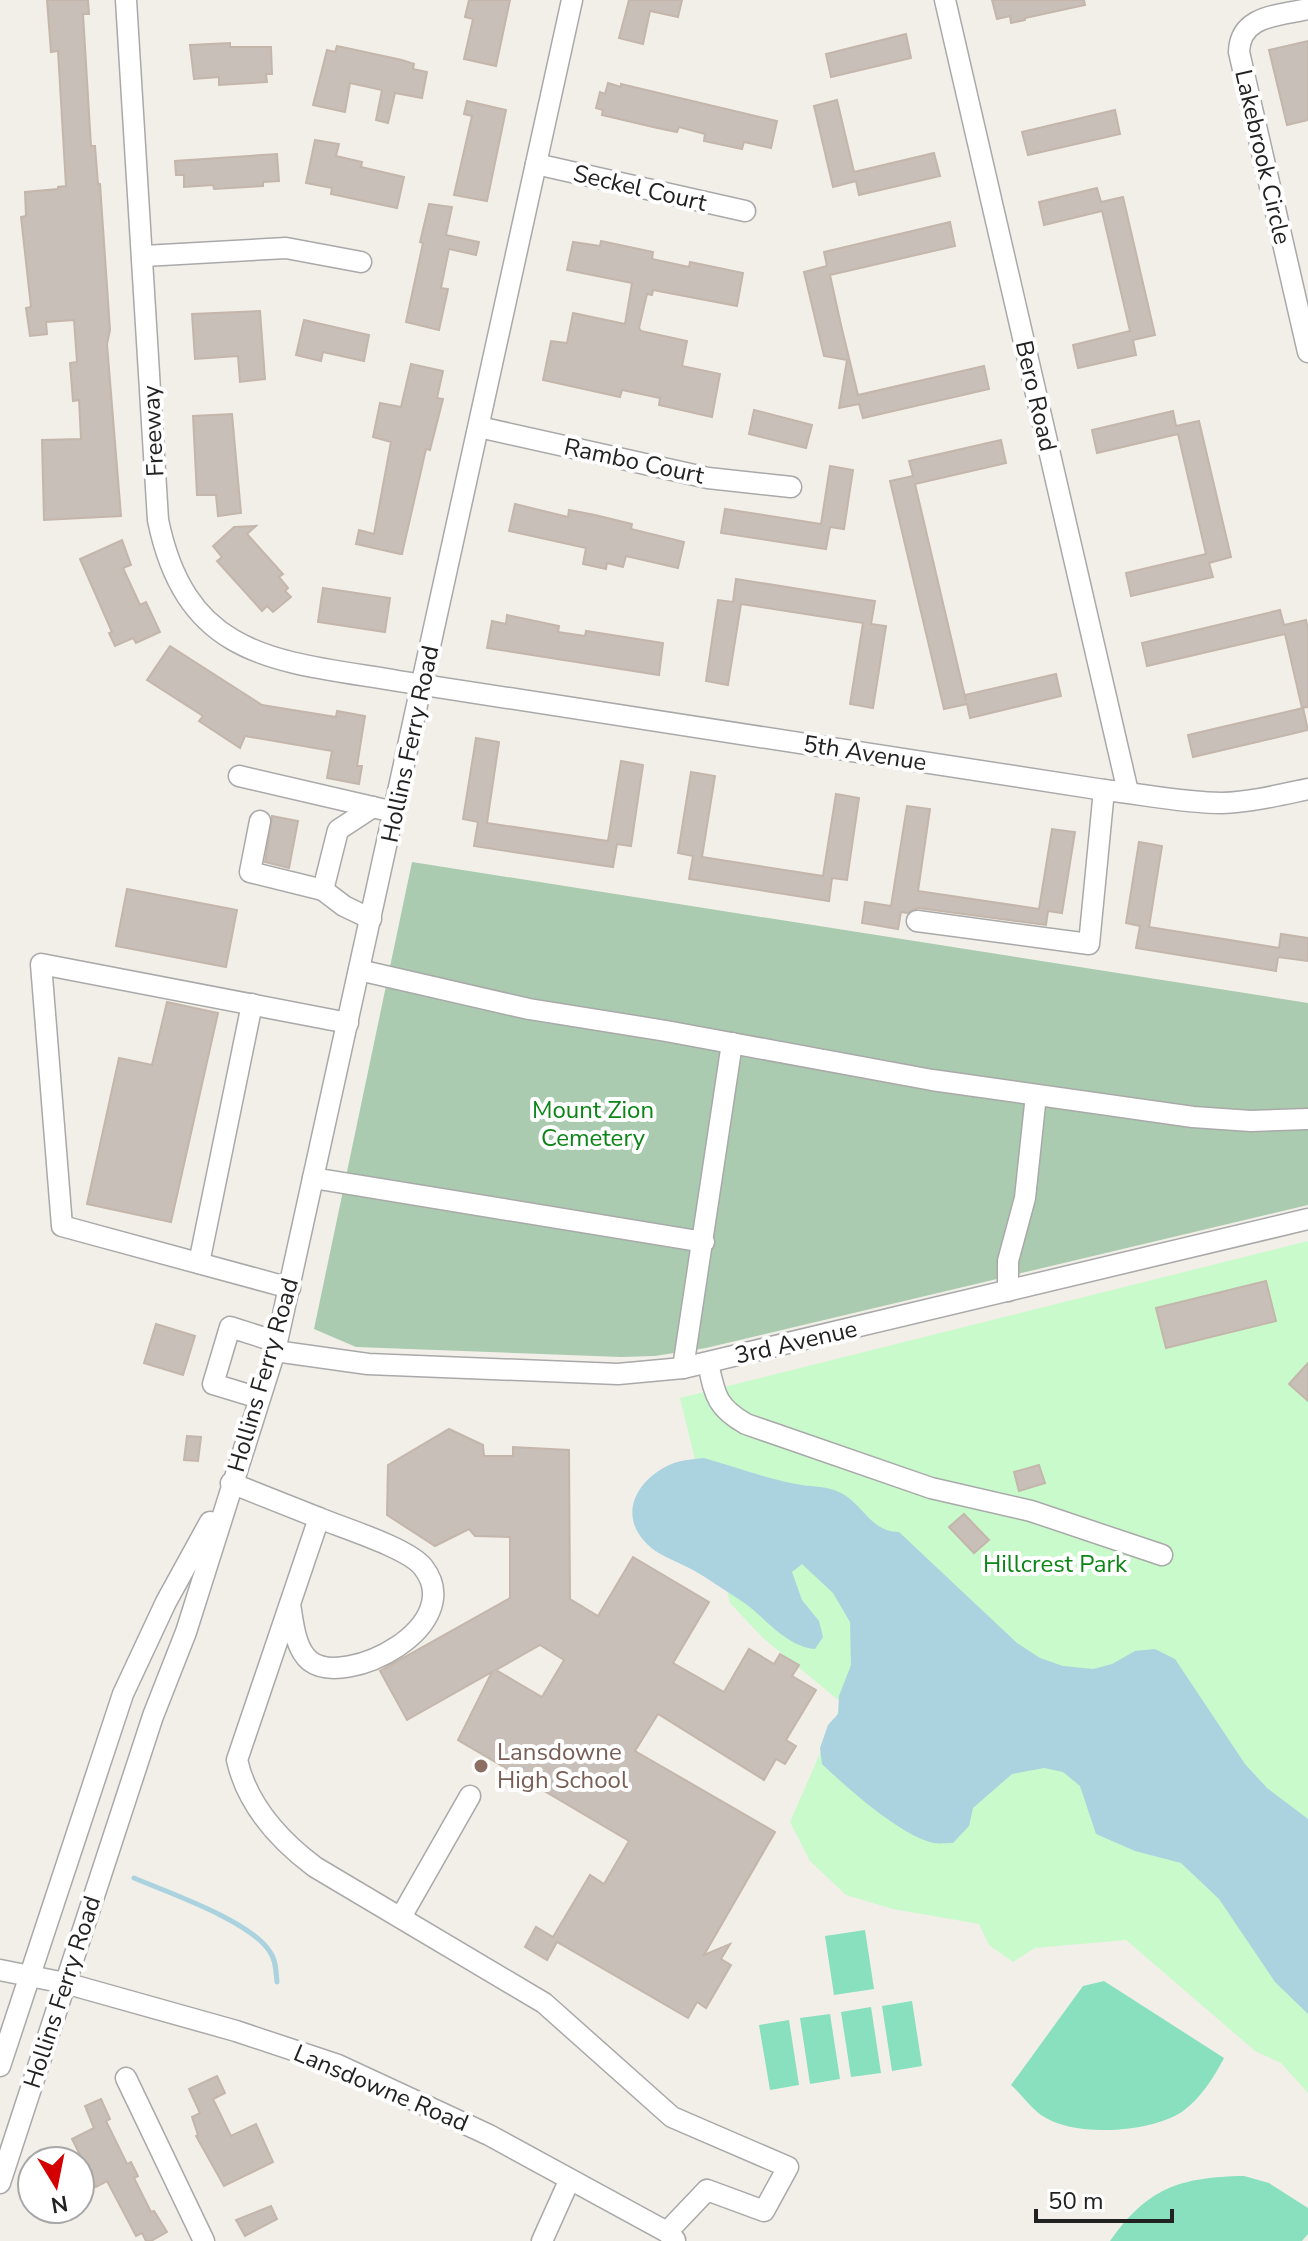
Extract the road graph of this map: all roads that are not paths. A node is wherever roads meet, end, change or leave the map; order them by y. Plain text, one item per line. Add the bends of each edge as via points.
1 (126, 0) edge
2 (572, 0) edge
3 (945, 0) edge
4 (1308, 9) edge
5 (536, 164) junction
6 (745, 211) dead end
7 (144, 256) junction
8 (361, 262) dead end
9 (1308, 352) edge
10 (479, 427) junction
11 (791, 487) dead end
12 (423, 685) junction
13 (239, 776) dead end
14 (1308, 789) edge
15 (1104, 790) junction
16 (1128, 792) junction
17 (373, 807) junction
18 (394, 812) junction
19 (260, 821) dead end
20 (323, 890) junction
21 (371, 919) junction
22 (917, 921) dead end
23 (359, 970) junction
24 (252, 1004) junction
25 (348, 1023) junction
26 (732, 1043) junction
27 (1036, 1095) junction
28 (1308, 1119) edge
29 (313, 1178) junction
30 (1308, 1219) edge
31 (704, 1242) junction
32 (199, 1263) junction
33 (290, 1288) junction
34 (1008, 1291) junction
35 (276, 1346) junction
36 (708, 1363) junction
37 (683, 1368) junction
38 (259, 1398) junction
39 (231, 1483) junction
40 (319, 1518) junction
41 (1162, 1555) dead end
42 (290, 1604) junction
43 (470, 1796) dead end
44 (401, 1917) junction
45 (0, 1970) edge
46 (30, 1975) junction
47 (65, 1983) junction
48 (0, 2066) edge
49 (126, 2078) dead end
50 (569, 2181) junction
51 (0, 2183) edge
52 (672, 2237) edge
53 (204, 2241) edge
54 (542, 2241) edge

1 - 7 street, Freeway
2 - 5 street, Hollins Ferry Road
3 - 16 street, Bero Road
4 - 9 street, Lakebrook Circle via 1249,25 1239,38
5 - 6 street, Seckel Court
5 - 10 street, Hollins Ferry Road
7 - 8 street via 286,248
7 - 12 street, Freeway via 158,520 174,576 212,624 234,643 259,654
10 - 11 street, Rambo Court via 708,478
10 - 12 street, Hollins Ferry Road
12 - 15 street, 5th Avenue
12 - 18 street, Hollins Ferry Road
13 - 17 street
14 - 16 street, 5th Avenue via 1222,803
15 - 16 street, 5th Avenue
15 - 22 street via 1089,944
17 - 18 street
17 - 20 street via 338,830
18 - 21 street, Hollins Ferry Road
19 - 20 street via 250,872
20 - 21 street
21 - 23 street, Hollins Ferry Road
23 - 25 street, Hollins Ferry Road
23 - 26 street via 529,1009
24 - 25 street
24 - 32 street
24 - 32 street via 41,964 62,1226
25 - 29 street, Hollins Ferry Road
26 - 27 street
26 - 31 street
27 - 28 street via 1193,1117
27 - 34 street via 1025,1198 1008,1261
29 - 31 street
29 - 33 street, Hollins Ferry Road
30 - 34 street, 3rd Avenue
31 - 37 street
32 - 33 street
33 - 35 street, Hollins Ferry Road
34 - 36 street, 3rd Avenue
35 - 37 street, 3rd Avenue via 368,1364 618,1374
35 - 38 street, Hollins Ferry Road
35 - 38 street, 3rd Avenue via 230,1327 213,1384
36 - 37 street, 3rd Avenue
36 - 41 street via 720,1406 746,1424 931,1488 1031,1511
38 - 39 street, Hollins Ferry Road
39 - 40 street
39 - 46 street, Hollins Ferry Road via 123,1694
39 - 47 street, Hollins Ferry Road via 186,1632
40 - 42 street
40 - 42 street via 404,1553 422,1566 433,1592 430,1616 387,1651 363,1663 328,1669 308,1660 302,1650
42 - 44 street via 237,1760 242,1783 291,1849
43 - 44 street
44 - 52 street via 544,2003 672,2117 788,2167 764,2211 707,2190
45 - 46 street, Lansdowne Road
46 - 47 street, Lansdowne Road
46 - 48 street, Hollins Ferry Road
47 - 50 street, Lansdowne Road via 338,2065 489,2135
47 - 51 street, Hollins Ferry Road
49 - 53 street
50 - 52 street, Lansdowne Road
50 - 54 street

